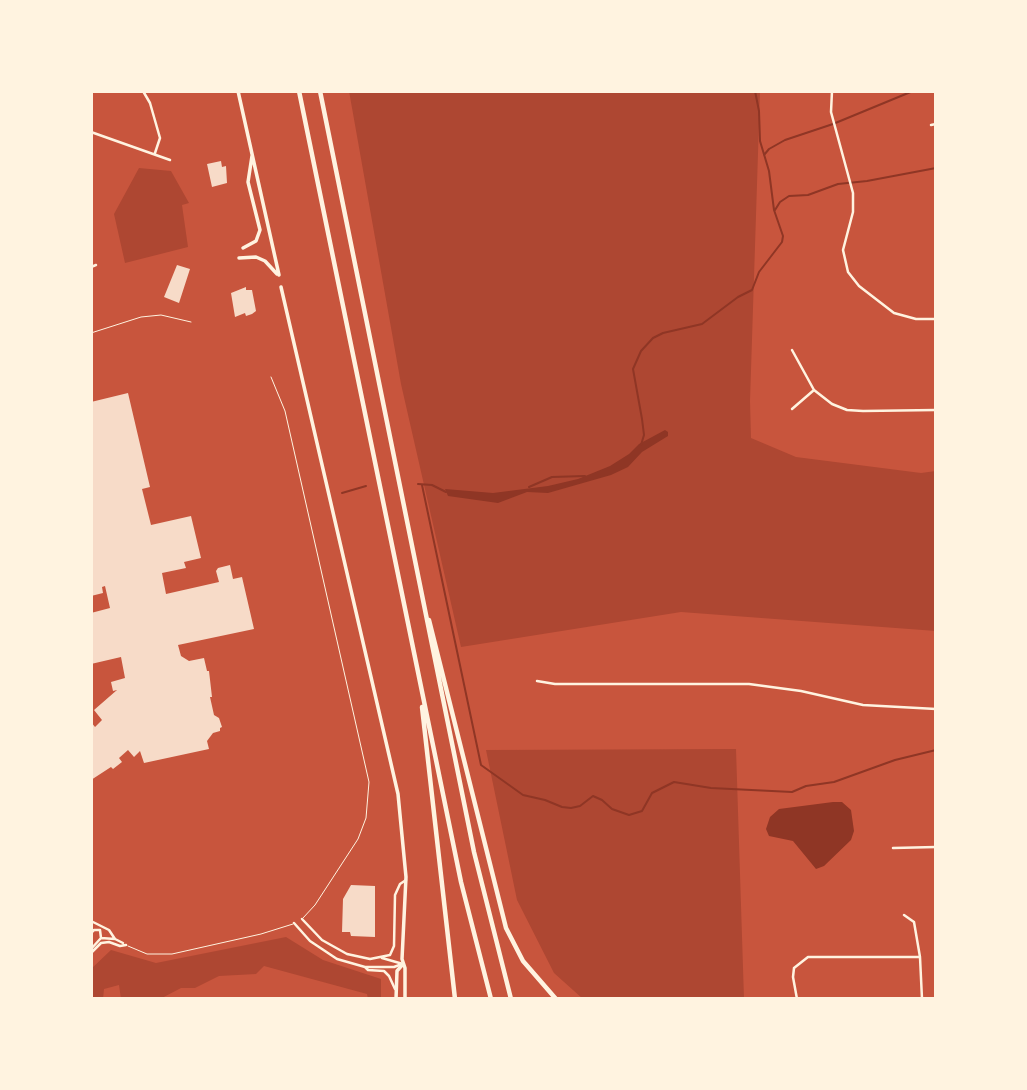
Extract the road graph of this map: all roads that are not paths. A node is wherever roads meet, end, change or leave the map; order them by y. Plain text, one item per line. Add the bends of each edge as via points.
1 (143, 91) edge
2 (238, 91) edge
3 (299, 91) edge
4 (320, 91) edge
5 (832, 91) edge
6 (936, 124) edge
7 (930, 125) dead end
8 (91, 132) edge
9 (155, 153) junction
10 (252, 154) junction
11 (170, 160) dead end
12 (243, 248) dead end
13 (239, 258) dead end
14 (96, 265) dead end
15 (91, 267) edge
16 (281, 287) dead end
17 (936, 319) edge
18 (191, 322) dead end
19 (91, 333) edge
20 (792, 350) dead end
21 (271, 377) dead end
22 (814, 390) junction
23 (792, 409) dead end
24 (936, 410) edge
25 (415, 562) junction
26 (537, 681) dead end
27 (420, 682) junction
28 (936, 709) edge
29 (936, 847) edge
30 (893, 848) dead end
31 (406, 880) junction
32 (904, 915) dead end
33 (302, 919) joint
34 (93, 921) edge
35 (294, 923) joint
36 (97, 929) junction
37 (109, 930) junction
38 (102, 932) junction
39 (93, 936) edge
40 (102, 937) junction
41 (116, 939) junction
42 (124, 944) junction
43 (91, 951) edge
44 (920, 957) junction
45 (380, 958) junction
46 (403, 964) junction
47 (365, 967) junction
48 (396, 992) junction
49 (396, 999) edge
50 (405, 999) edge
51 (455, 999) edge
52 (491, 999) edge
53 (511, 999) edge
54 (556, 999) edge
55 (797, 999) edge
56 (922, 999) edge

1 - 9 street via 160,138
2 - 10 main road
3 - 27 highway
4 - 25 highway
5 - 17 street via 831,113 853,193 844,250 848,272 894,313
6 - 7 street
8 - 9 street
9 - 11 street
10 - 12 main road via 248,182 260,230 256,241
10 - 13 main road via 279,275 256,257
14 - 15 street
16 - 31 main road via 394,779
18 - 19 lane via 161,315 141,317
20 - 22 street
21 - 33 lane via 285,411 369,782 366,818 358,839
22 - 23 street
22 - 24 street via 847,410
25 - 53 highway via 480,877
25 - 54 highway via 506,928 523,961
26 - 28 street via 749,684 863,705
27 - 51 highway
27 - 52 highway
29 - 30 street
31 - 45 street via 395,895 394,946 390,956
31 - 46 main road
32 - 44 street via 914,922
33 - 45 street via 323,940 347,954
34 - 36 street
34 - 37 street
35 - 42 lane via 172,954 147,954
35 - 47 street via 310,941 337,959
36 - 38 street
36 - 39 street
37 - 38 street
37 - 41 street
38 - 40 street
39 - 40 street
39 - 43 street
40 - 41 street
41 - 42 street
42 - 43 street via 101,943
44 - 55 street via 808,957 794,968
44 - 56 street
45 - 46 street
46 - 47 street
46 - 48 main road via 397,971
46 - 50 main road
47 - 48 street via 384,971
48 - 49 main road

